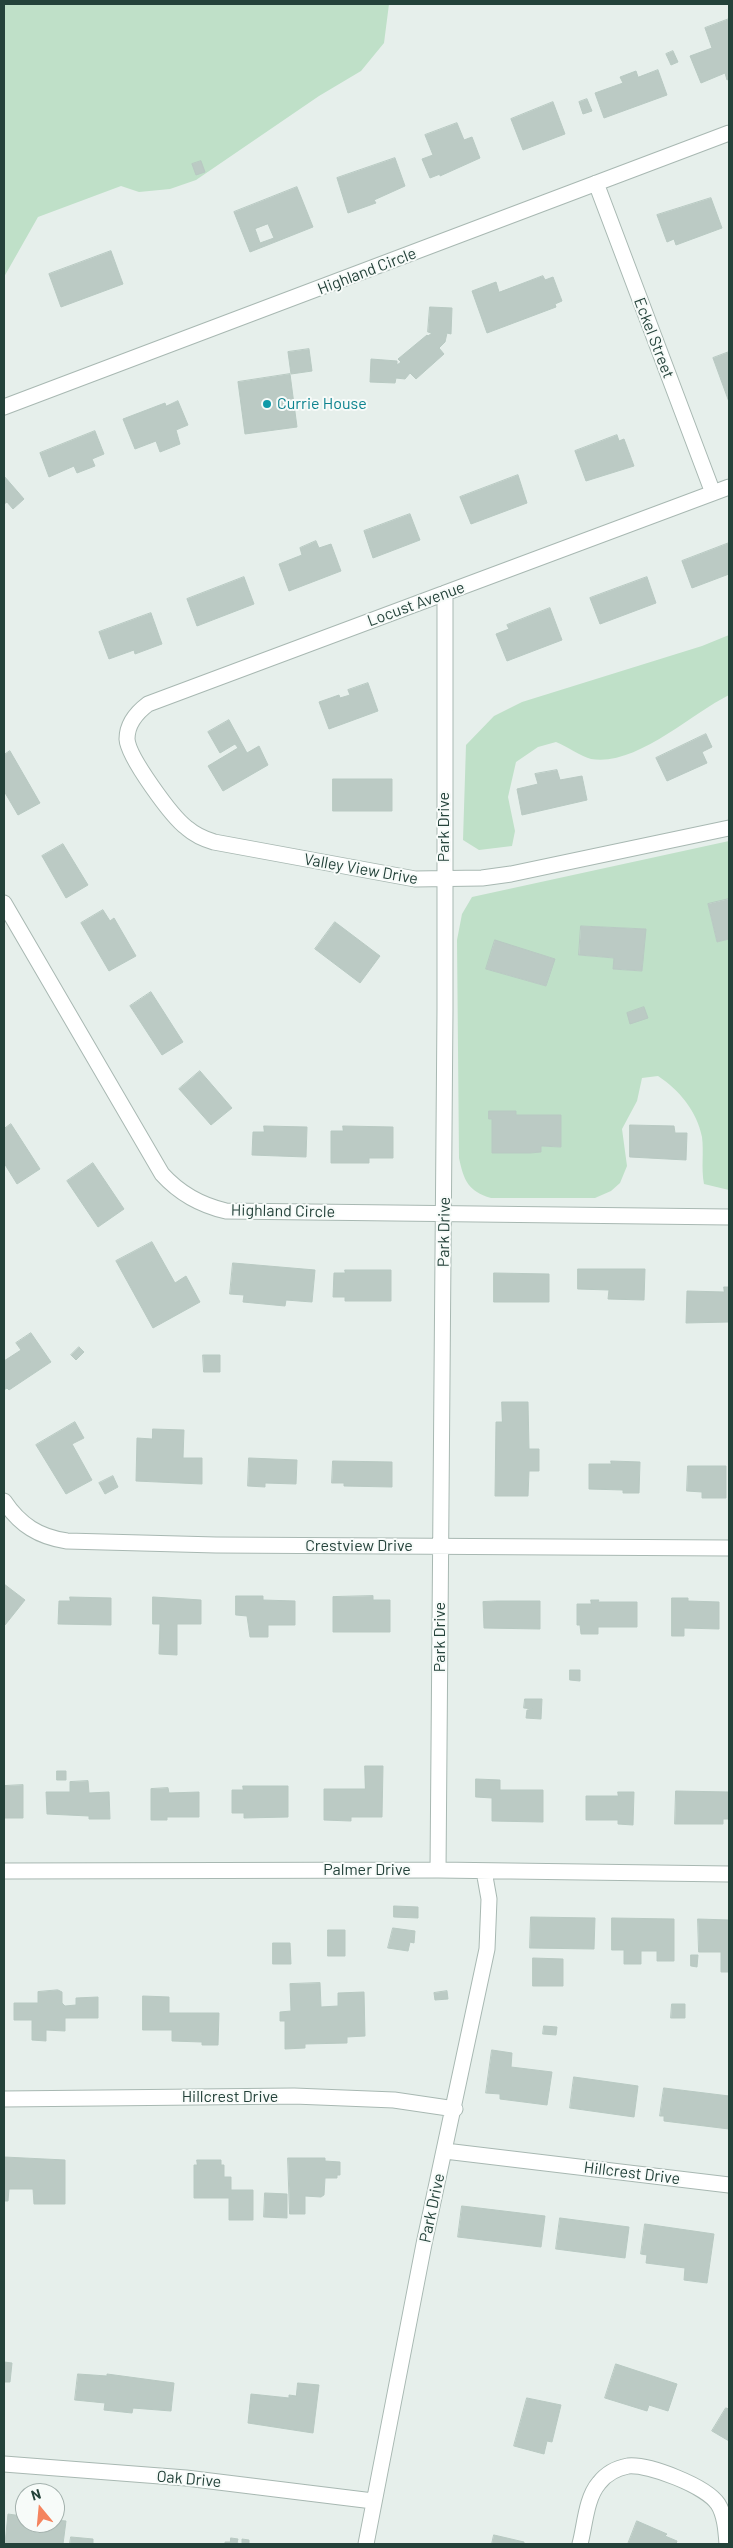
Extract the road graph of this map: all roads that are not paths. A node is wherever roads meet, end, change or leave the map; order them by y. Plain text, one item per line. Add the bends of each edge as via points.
1 (729, 133) edge
2 (596, 184) junction
3 (4, 407) edge
4 (729, 487) edge
5 (713, 493) junction
6 (445, 593) junction
7 (128, 744) joint
8 (729, 828) edge
9 (444, 880) junction
10 (4, 903) edge
11 (444, 1215) junction
12 (729, 1217) edge
13 (4, 1501) edge
14 (441, 1547) junction
15 (729, 1548) edge
16 (438, 1870) junction
17 (4, 1871) edge
18 (484, 1871) junction
19 (729, 1874) edge
20 (4, 2100) edge
21 (455, 2109) junction
22 (445, 2151) junction
23 (729, 2185) edge
24 (4, 2464) edge
25 (373, 2501) junction
26 (366, 2544) edge
27 (580, 2544) edge
28 (727, 2544) edge

1 - 2 street, Highland Circle
2 - 3 street, Highland Circle
2 - 5 street, Eckel Street
4 - 5 street, Locust Avenue
5 - 6 street, Locust Avenue
6 - 7 street, Locust Avenue via 148,704 131,722
6 - 9 street, Park Drive
7 - 9 street, Valley View Drive via 133,758 175,817 201,837 415,879
8 - 9 street, Valley View Drive via 511,874
9 - 11 street, Park Drive
10 - 11 street, Highland Circle via 162,1174 183,1194 209,1207 226,1210
11 - 12 street, Highland Circle
11 - 14 street, Park Drive
13 - 14 street, Crestview Drive via 18,1520 30,1529 52,1539 68,1541
14 - 15 street, Crestview Drive
14 - 16 street, Park Drive
16 - 17 street, Palmer Drive
16 - 18 street, Palmer Drive
18 - 19 street, Palmer Drive
18 - 21 street, Park Drive via 489,1899 487,1949
20 - 21 street, Hillcrest Drive via 311,2097 394,2100
21 - 22 street, Park Drive
22 - 23 street, Hillcrest Drive
22 - 25 street, Park Drive
24 - 25 street, Oak Drive via 194,2479
25 - 26 street, Park Drive
27 - 28 street via 591,2495 597,2484 610,2472 630,2466 651,2469 710,2495 718,2504 724,2521

